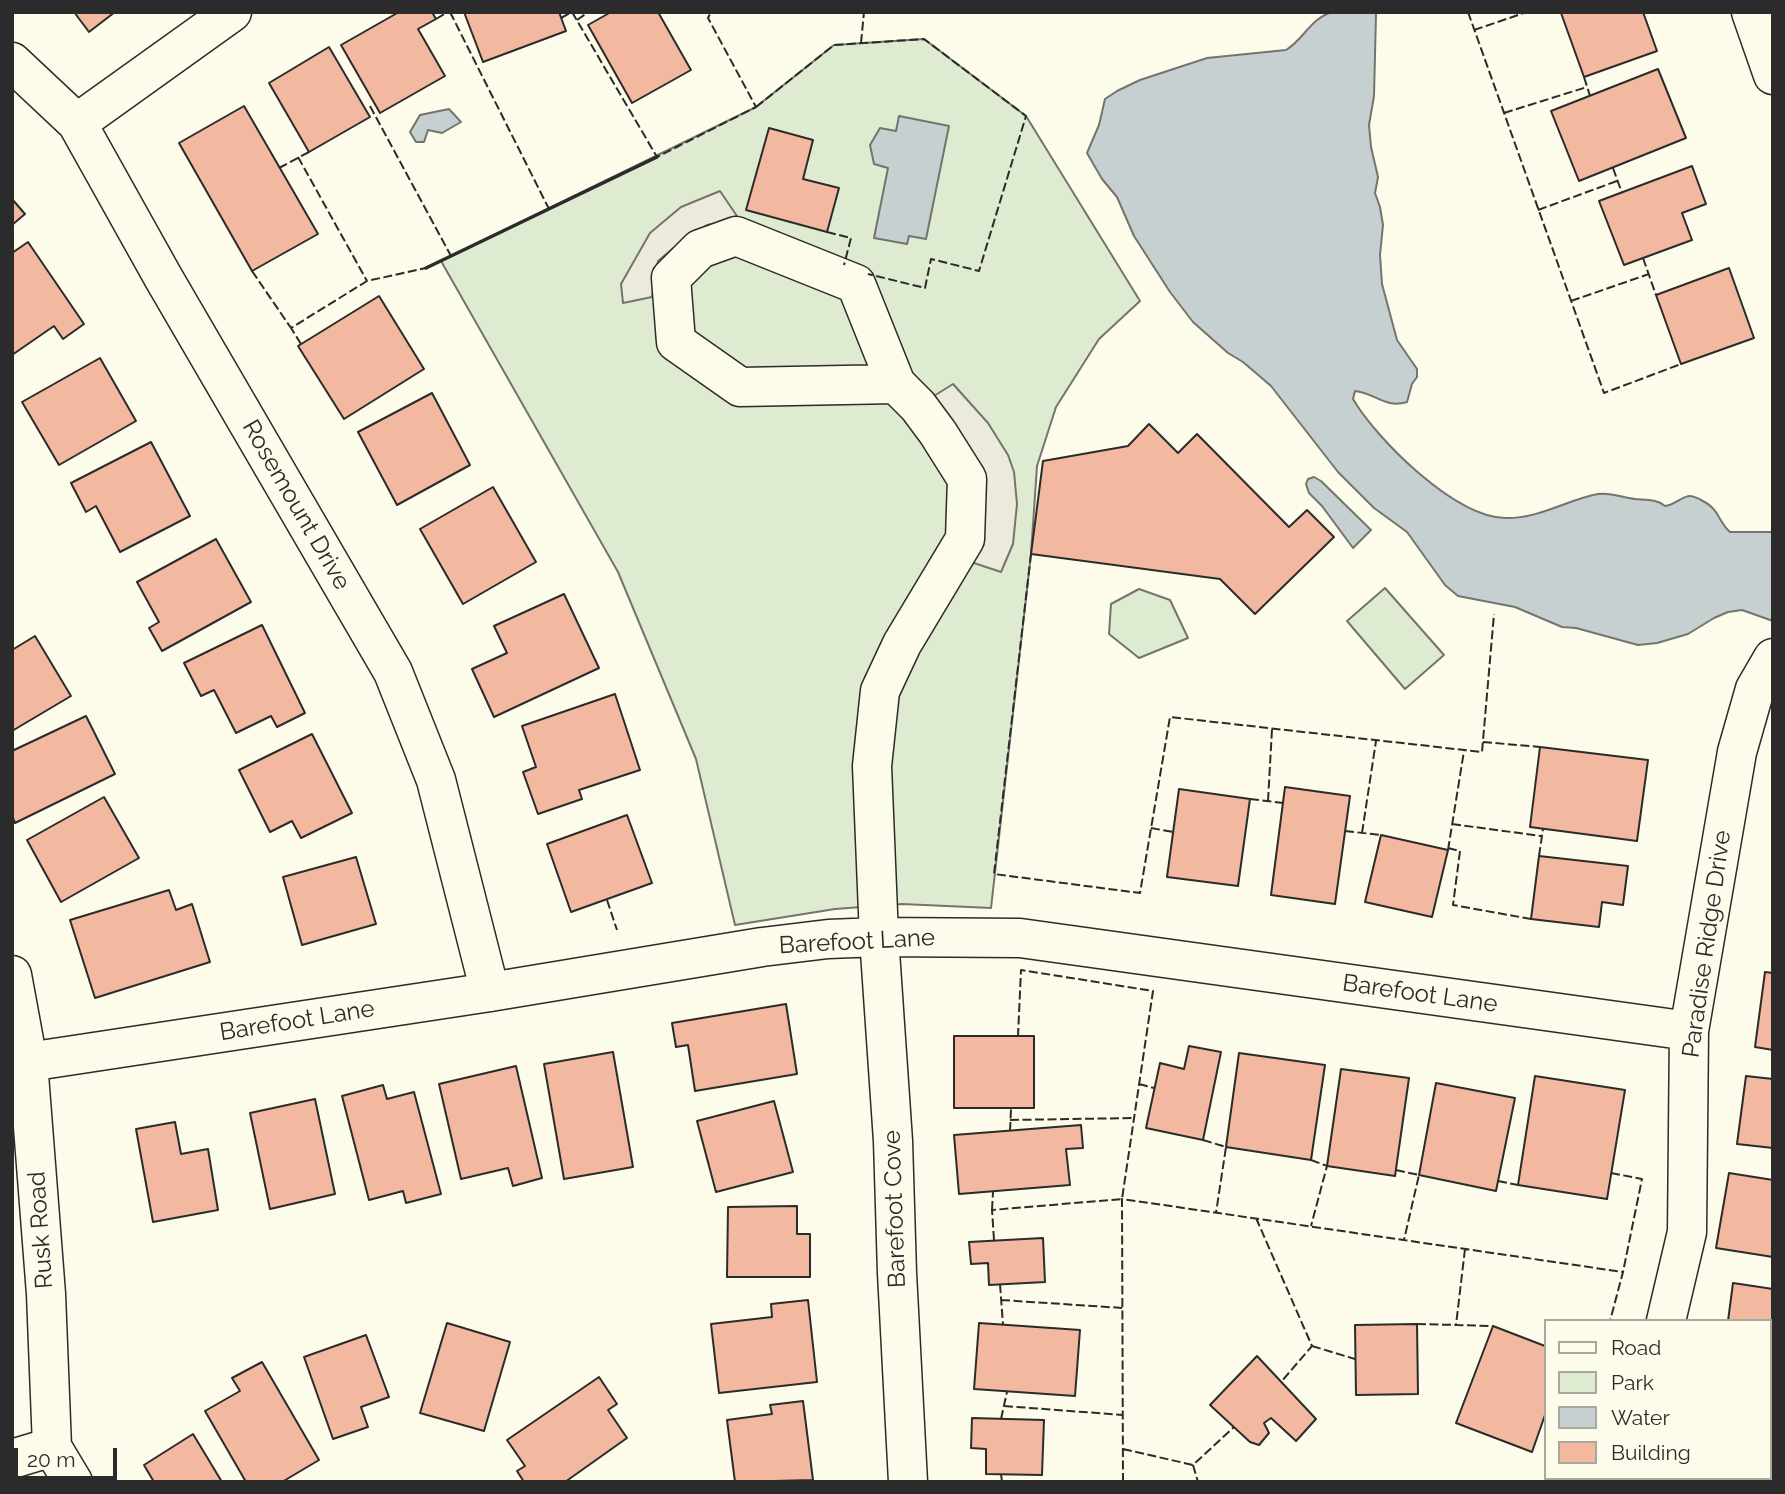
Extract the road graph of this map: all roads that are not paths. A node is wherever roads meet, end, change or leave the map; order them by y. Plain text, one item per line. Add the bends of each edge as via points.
1 (232, 12) edge
2 (1751, 12) edge
3 (12, 62) edge
4 (1773, 75) edge
5 (77, 123) junction
6 (896, 384) junction
7 (1764, 673) edge
8 (879, 937) junction
9 (12, 975) edge
10 (490, 992) junction
11 (1689, 1031) junction
12 (28, 1062) junction
13 (1666, 1319) edge
14 (52, 1447) junction
15 (12, 1459) edge
16 (73, 1482) edge
17 (908, 1482) edge

1 - 5 street
2 - 4 street
3 - 5 street, Rosemount Drive
5 - 10 street, Rosemount Drive via 393,672 436,780
6 - 6 street via 856,284 736,236 700,250 671,278 676,342 740,387
6 - 8 street, Barefoot Cove via 925,415 967,479 965,539 902,644 880,691 872,766
7 - 11 street, Paradise Ridge Drive via 1737,752
8 - 10 street, Barefoot Lane via 762,947
8 - 11 street, Barefoot Lane via 1020,938
8 - 17 street, Barefoot Cove
9 - 12 street, Rusk Road
10 - 12 street, Barefoot Lane
11 - 13 street, Paradise Ridge Drive via 1687,1232
12 - 14 street, Rusk Road via 46,1294
14 - 15 street
14 - 16 street, Rusk Road

